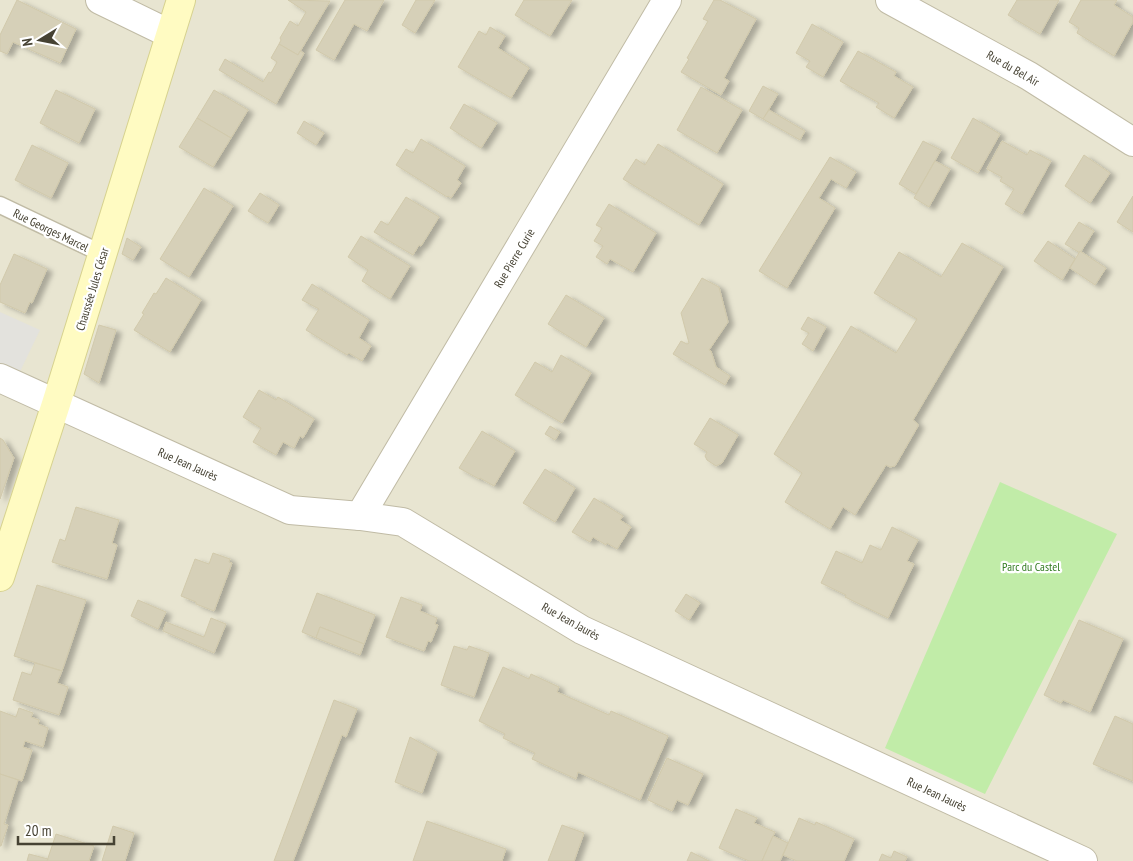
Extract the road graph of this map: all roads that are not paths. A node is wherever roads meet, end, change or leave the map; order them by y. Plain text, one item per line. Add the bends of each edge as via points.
1 (100, 0) edge
2 (181, 0) edge
3 (667, 0) edge
4 (890, 0) edge
5 (170, 34) junction
6 (1133, 142) edge
7 (0, 205) edge
8 (103, 254) junction
9 (0, 378) edge
10 (56, 404) junction
11 (360, 516) junction
12 (0, 577) edge
13 (1083, 861) edge

1 - 5 street
2 - 5 street, Chaussée Jules César
3 - 11 street, Rue Pierre Curie
4 - 6 street, Rue du Bel Air via 1029,76
5 - 8 street, Chaussée Jules César
7 - 8 lane, Rue Georges Marcel
8 - 10 street, Chaussée Jules César
9 - 10 street, Rue Jean Jaurès
10 - 11 street, Rue Jean Jaurès via 290,510
10 - 12 street, Chaussée Jules César
11 - 13 street, Rue Jean Jaurès via 403,522 582,630

